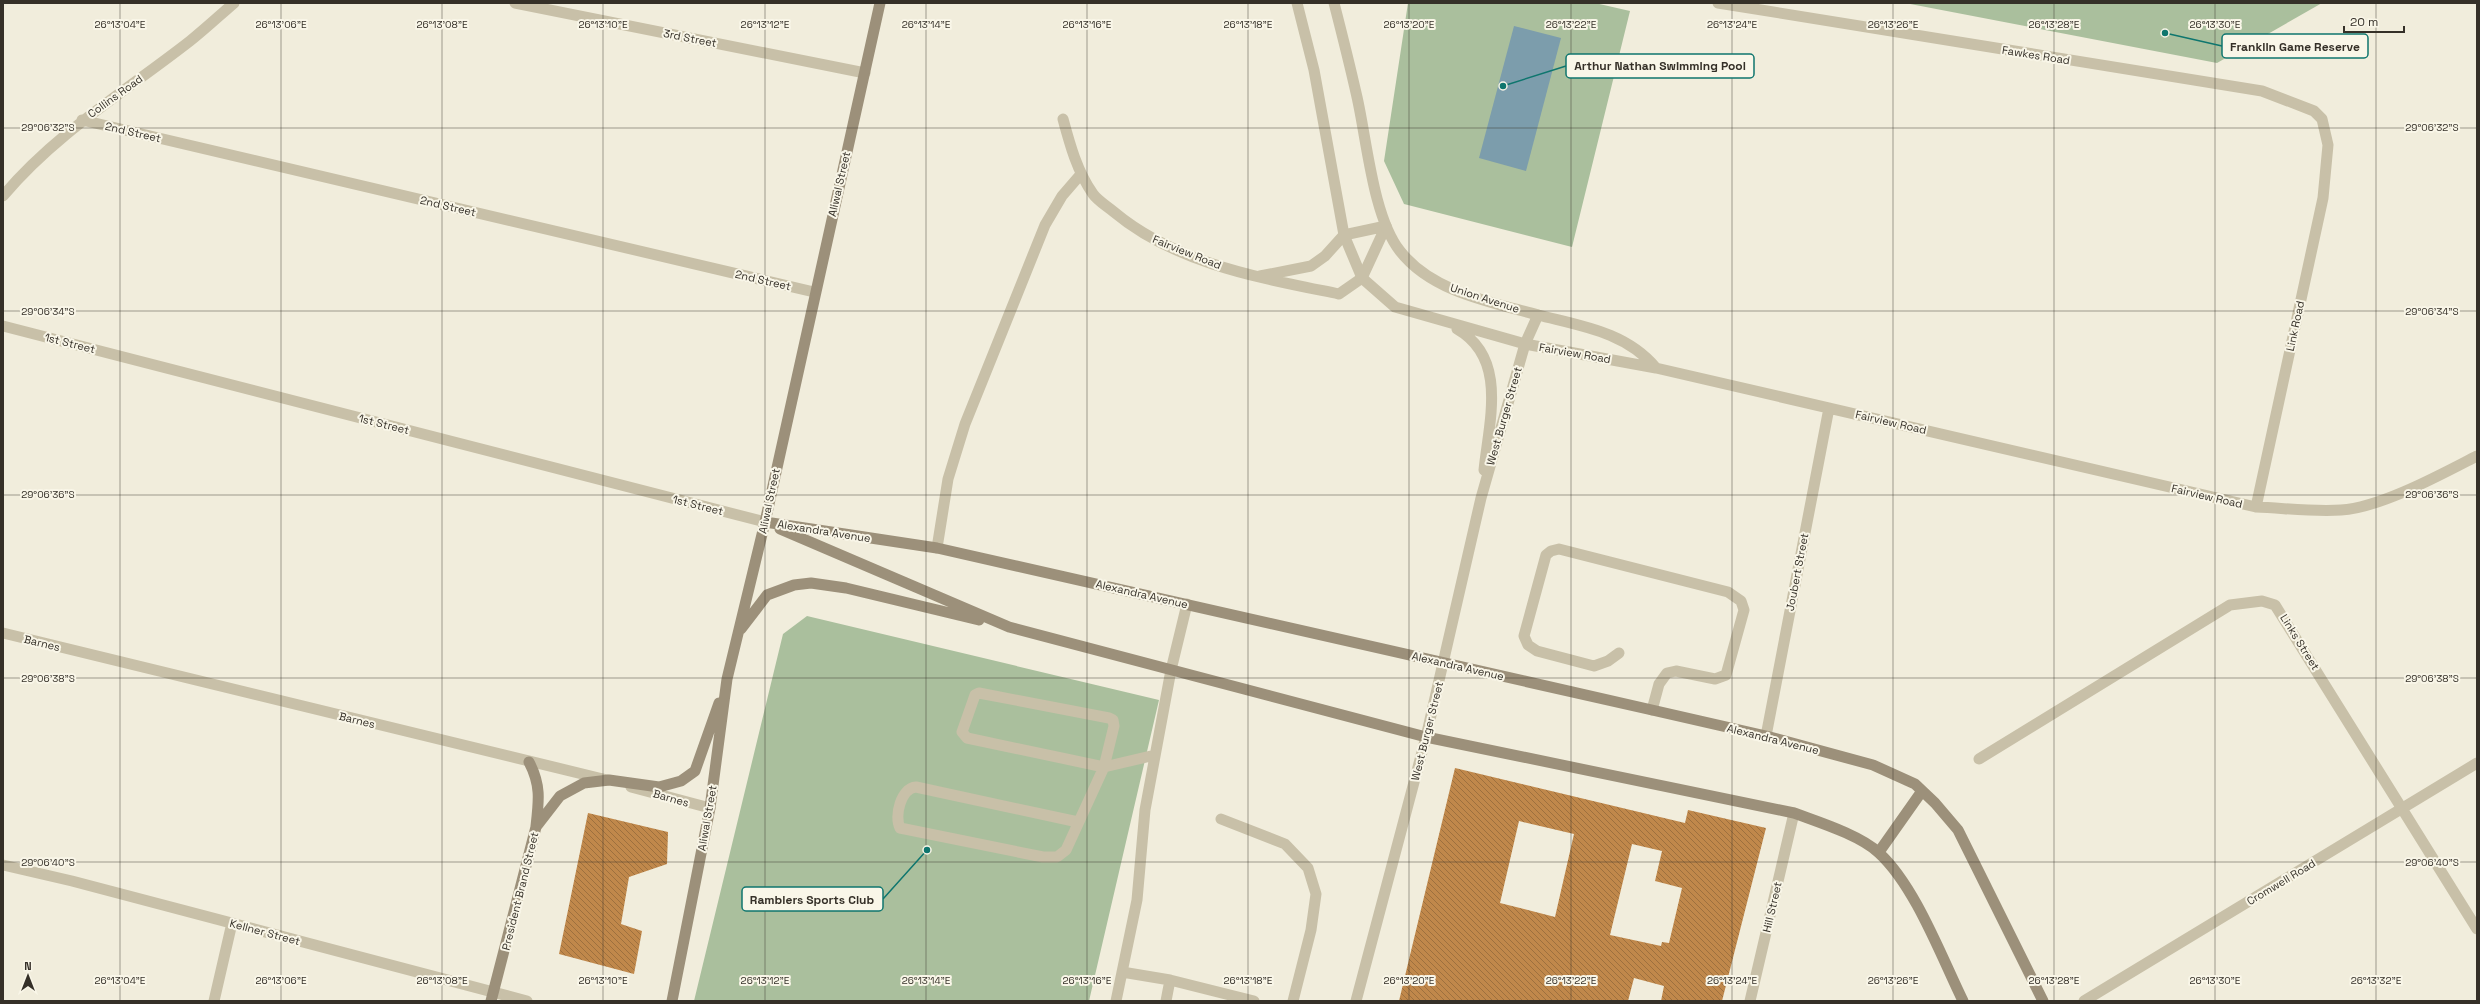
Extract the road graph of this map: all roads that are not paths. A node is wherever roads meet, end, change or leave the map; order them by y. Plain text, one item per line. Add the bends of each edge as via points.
1 (234, 3) edge
2 (515, 3) edge
3 (880, 3) edge
4 (1297, 3) edge
5 (1334, 3) edge
6 (1718, 3) edge
7 (865, 73) junction
8 (1063, 119) dead end
9 (82, 120) junction
10 (2328, 145) joint
11 (1081, 174) junction
12 (3, 196) edge
13 (1386, 226) junction
14 (1344, 235) junction
15 (1256, 277) junction
16 (1362, 278) junction
17 (814, 292) junction
18 (1538, 315) junction
19 (1441, 320) junction
20 (3, 326) edge
21 (1525, 344) junction
22 (1656, 368) junction
23 (1828, 408) junction
24 (2477, 456) edge
25 (1481, 498) junction
26 (2256, 507) junction
27 (765, 522) junction
28 (937, 548) junction
29 (1187, 604) junction
30 (1009, 627) junction
31 (738, 632) junction
32 (3, 634) edge
33 (1619, 652) dead end
34 (1444, 663) junction
35 (1170, 670) junction
36 (727, 679) junction
37 (1652, 710) junction
38 (1766, 736) junction
39 (1426, 737) junction
40 (1155, 755) junction
41 (1978, 759) dead end
42 (529, 762) junction
43 (2477, 763) edge
44 (1104, 767) junction
45 (609, 780) junction
46 (1922, 791) junction
47 (710, 808) junction
48 (2402, 808) junction
49 (1794, 813) junction
50 (1221, 819) dead end
51 (1078, 822) junction
52 (536, 827) junction
53 (1879, 852) junction
54 (3, 864) edge
55 (232, 923) junction
56 (2477, 929) edge
57 (1122, 972) junction
58 (1170, 980) junction
59 (494, 998) edge
60 (214, 1001) edge
61 (527, 1001) edge
62 (672, 1001) edge
63 (1116, 1001) edge
64 (1166, 1001) edge
65 (1254, 1001) edge
66 (1294, 1001) edge
67 (1356, 1001) edge
68 (1750, 1001) edge
69 (1963, 1001) edge
70 (2043, 1001) edge
71 (2084, 1001) edge

1 - 9 street, Collins Road via 190,41
2 - 7 street, 3rd Street
3 - 7 main road, Aliwal Street
4 - 14 street via 1314,70
5 - 13 street, Union Avenue
6 - 10 street, Fawkes Road via 2262,91 2314,111 2322,119
7 - 17 main road, Aliwal Street
8 - 11 street, Fairview Road
9 - 12 street, Collins Road via 19,177
9 - 17 street, 2nd Street
10 - 26 street, Link Road via 2324,198
11 - 15 street, Fairview Road via 1094,196 1152,240
11 - 28 street via 1062,196 1045,225 965,424 948,479
13 - 14 street
13 - 16 street
13 - 18 street, Union Avenue via 1400,251 1435,280 1460,292
14 - 15 street, Fairview Road via 1325,256 1311,266
14 - 16 street
15 - 16 street, Fairview Road via 1339,294
16 - 19 street via 1395,307
17 - 27 main road, Aliwal Street
18 - 21 street, West Burger Street
18 - 22 street, Union Avenue via 1618,338 1635,347
19 - 21 street
19 - 25 street via 1469,336 1490,368 1492,391
20 - 27 street, 1st Street
21 - 22 street, Fairview Road
21 - 25 street, West Burger Street
22 - 23 street, Fairview Road
23 - 26 street, Fairview Road
23 - 38 street, Joubert Street
24 - 26 street, Fairview Road via 2380,501 2342,510
25 - 34 street, West Burger Street
27 - 28 main road, Alexandra Avenue
27 - 30 main road, Alexandra Avenue
27 - 31 main road, Aliwal Street
28 - 29 main road, Alexandra Avenue
29 - 34 main road, Alexandra Avenue
29 - 35 street
30 - 31 main road via 846,588 811,583 794,585 767,595
30 - 35 main road, Alexandra Avenue
31 - 36 main road, Aliwal Street
32 - 42 street, Barnes
33 - 37 street via 1608,661 1594,666 1537,651 1528,645 1524,636 1546,555 1551,551 1559,550 1728,592 1741,601 1744,610 1726,675 1714,679 1676,671 1667,673 1659,684
34 - 37 main road, Alexandra Avenue
34 - 39 street, West Burger Street
35 - 39 main road, Alexandra Avenue
35 - 40 street
36 - 45 main road, President Brand Street via 695,771 681,781 659,787
36 - 47 main road, Aliwal Street
37 - 38 main road, Alexandra Avenue
38 - 46 main road, Alexandra Avenue via 1873,765 1915,784
39 - 49 main road, Alexandra Avenue
39 - 67 street, West Burger Street
40 - 44 street
40 - 57 street via 1145,810 1138,900
41 - 48 street, Links Street via 2230,605 2262,601 2275,605 2285,617
42 - 45 street, Barnes
42 - 52 main road via 537,777 540,797
43 - 48 street, Cromwell Road
44 - 44 street via 967,738 962,732 975,695 982,692 1113,720 1114,726
44 - 51 street
45 - 47 street, Barnes
45 - 52 main road, President Brand Street via 584,783 560,796
46 - 53 main road
46 - 70 main road, Alexandra Avenue via 1958,830
47 - 62 main road, Aliwal Street
48 - 56 street, Links Street
48 - 71 street, Cromwell Road
49 - 53 main road, Alexandra Avenue via 1847,833
49 - 68 street, Hill Street
50 - 66 street via 1284,844 1308,868 1316,894 1311,930
51 - 51 street via 916,787 910,787 904,792 897,819 900,828 1043,857 1057,857 1066,850
52 - 59 main road, President Brand Street
53 - 69 main road, Alexandra Avenue via 1915,902
54 - 55 street, Kellner Street
55 - 59 street, Kellner Street
55 - 60 street
57 - 58 street
57 - 63 street
58 - 64 street
58 - 65 street
59 - 61 street, Kellner Street

